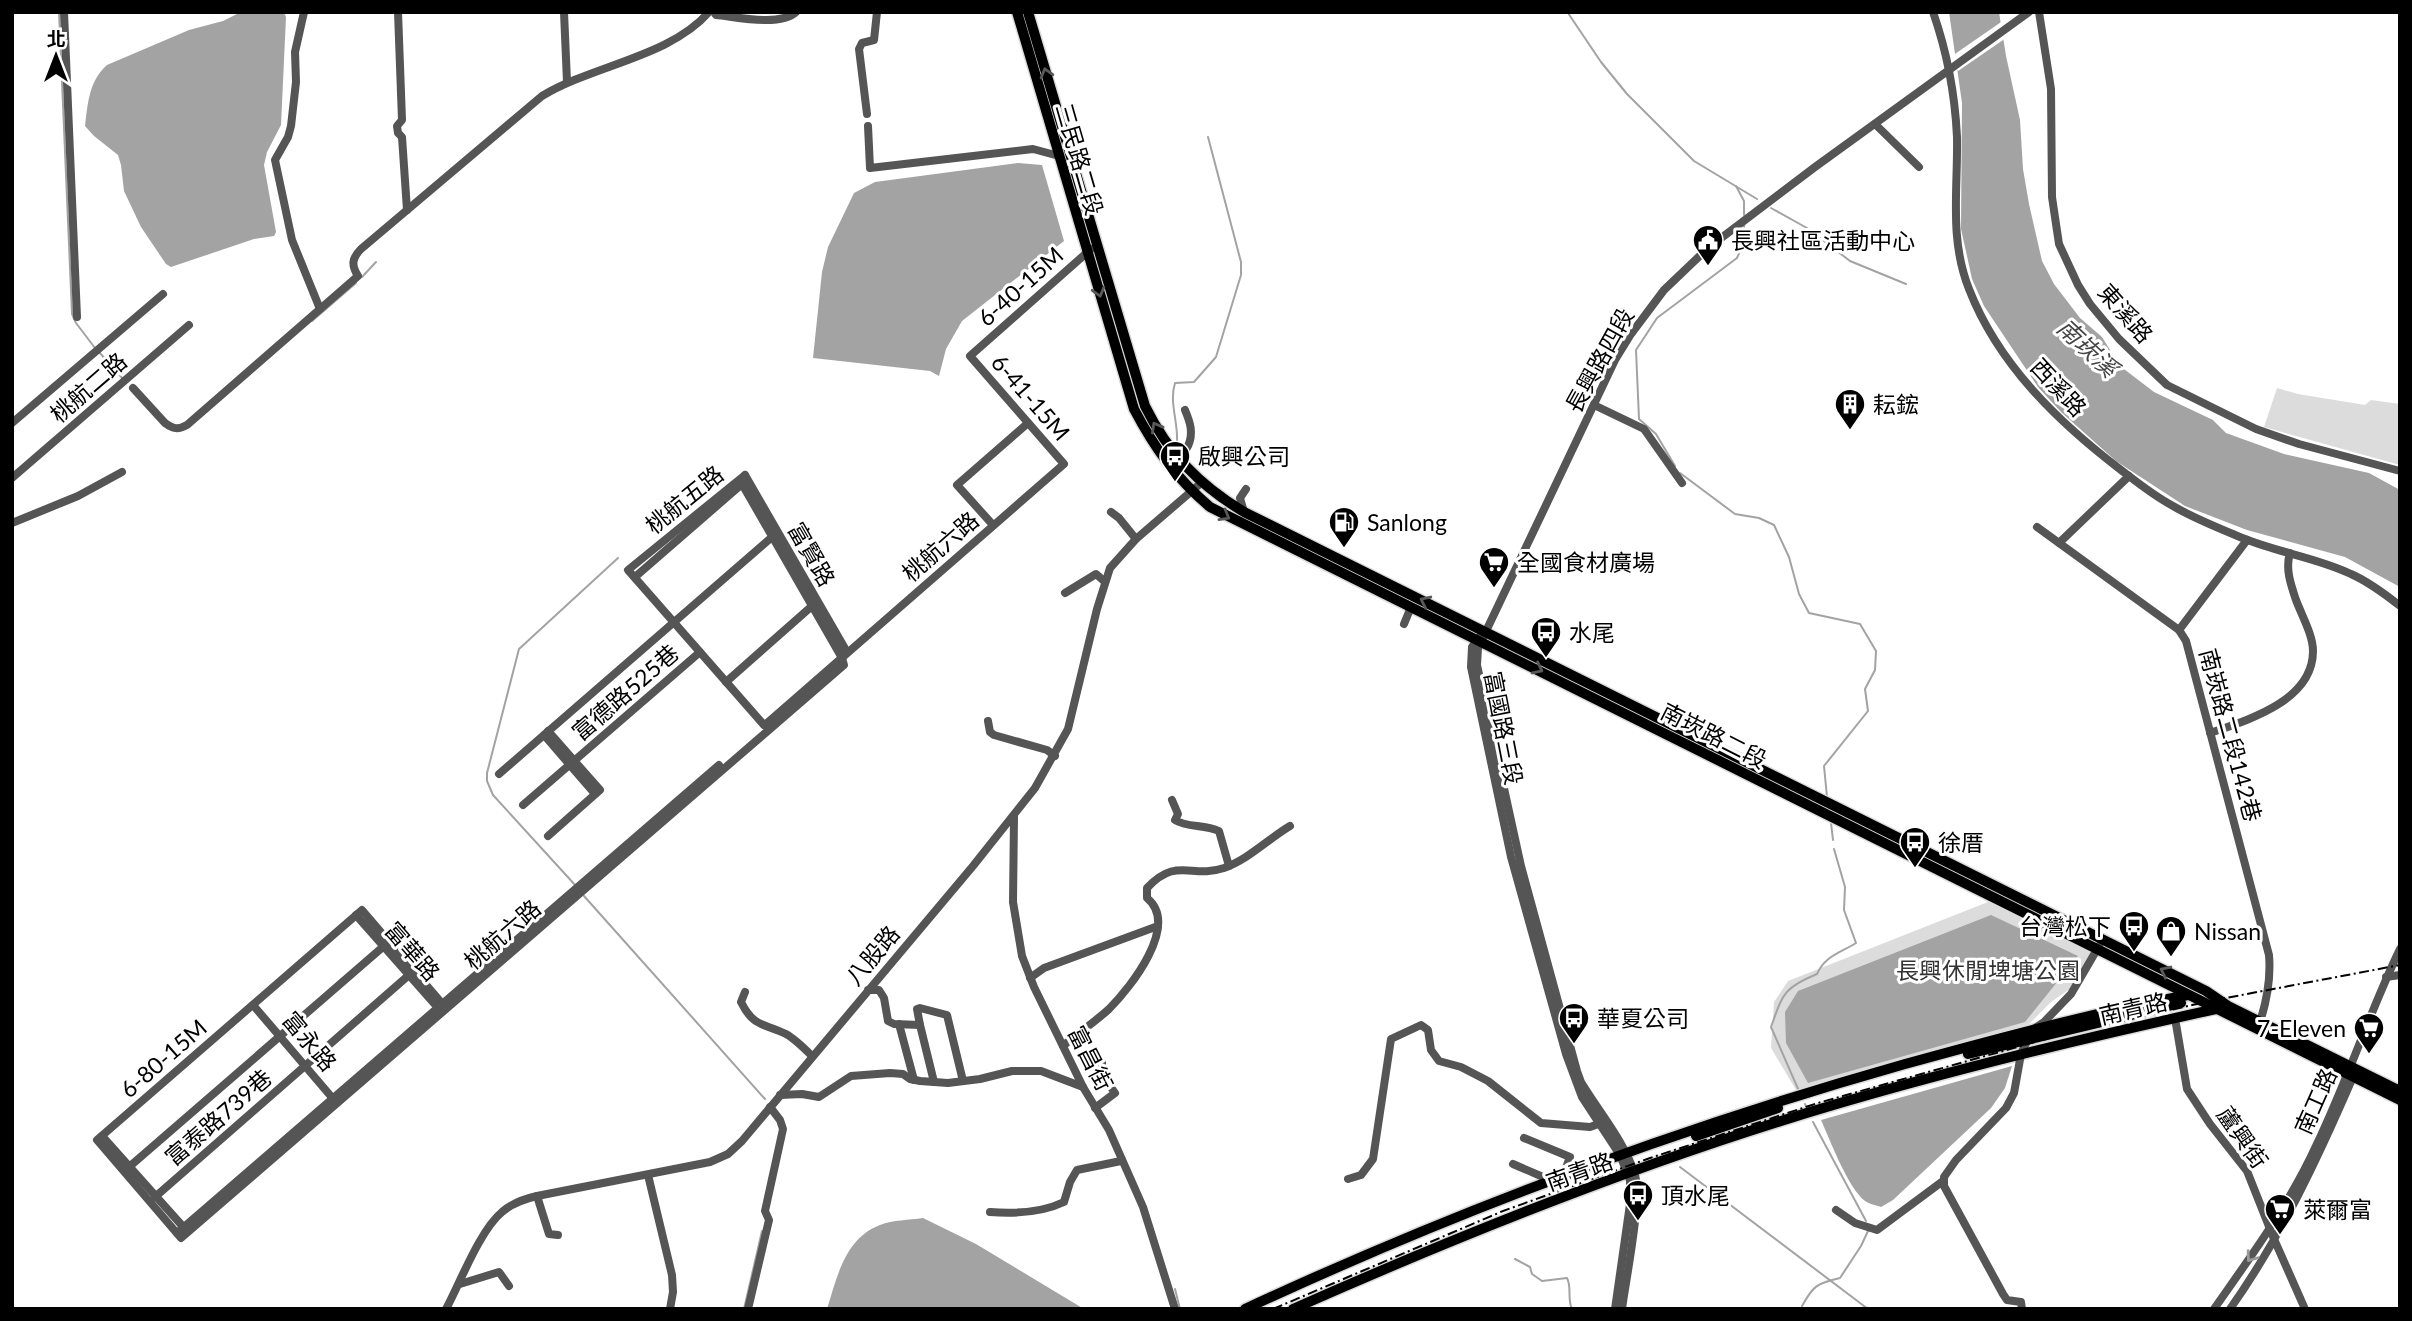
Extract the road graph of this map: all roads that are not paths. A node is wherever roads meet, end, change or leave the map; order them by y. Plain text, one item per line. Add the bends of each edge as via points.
1 (64, 12) edge
2 (304, 12) edge
3 (398, 12) edge
4 (564, 12) edge
5 (712, 12) edge
6 (796, 12) edge
7 (877, 12) edge
8 (1017, 12) edge
9 (1028, 12) edge
10 (1933, 12) edge
11 (2029, 12) edge
12 (2039, 12) edge
13 (1952, 68) junction
14 (567, 82) junction
15 (867, 114) dead end
16 (1875, 124) junction
17 (868, 126) dead end
18 (1059, 156) junction
19 (1919, 167) dead end
20 (407, 209) junction
21 (1092, 249) junction
22 (163, 293) dead end
23 (1114, 303) joint
24 (320, 309) junction
25 (1106, 316) joint
26 (77, 317) dead end
27 (189, 325) dead end
28 (970, 356) joint
29 (133, 388) dead end
30 (1594, 405) junction
31 (1185, 410) dead end
32 (12, 423) edge
33 (1028, 423) junction
34 (1179, 461) junction
35 (1064, 464) joint
36 (2400, 471) edge
37 (122, 472) dead end
38 (745, 475) junction
39 (2129, 476) junction
40 (12, 478) edge
41 (1201, 483) junction
42 (1682, 483) dead end
43 (742, 484) junction
44 (1246, 489) dead end
45 (1192, 491) junction
46 (1111, 512) dead end
47 (1244, 512) junction
48 (12, 523) edge
49 (993, 525) junction
50 (2037, 527) dead end
51 (772, 537) junction
52 (1136, 539) junction
53 (2247, 540) junction
54 (2059, 543) junction
55 (2290, 554) junction
56 (635, 577) junction
57 (1104, 581) junction
58 (1065, 593) dead end
59 (812, 606) junction
60 (2400, 606) edge
61 (1411, 607) junction
62 (674, 622) junction
63 (1404, 624) dead end
64 (2179, 629) junction
65 (1481, 637) junction
66 (700, 652) junction
67 (844, 655) junction
68 (726, 682) junction
69 (988, 721) dead end
70 (764, 725) junction
71 (546, 733) junction
72 (2210, 733) junction
73 (1055, 756) junction
74 (572, 762) junction
75 (499, 774) dead end
76 (1172, 800) dead end
77 (523, 805) dead end
78 (1014, 816) junction
79 (1290, 826) dead end
80 (548, 836) dead end
81 (1229, 866) junction
82 (359, 913) junction
83 (1158, 926) junction
84 (2100, 944) junction
85 (383, 946) junction
86 (2400, 949) edge
87 (409, 975) junction
88 (2400, 975) edge
89 (2386, 977) junction
90 (1030, 978) junction
91 (868, 990) junction
92 (745, 992) dead end
93 (2209, 993) junction
94 (2194, 997) junction
95 (253, 1005) junction
96 (442, 1008) junction
97 (2226, 1009) junction
98 (2260, 1021) junction
99 (899, 1024) junction
100 (2176, 1024) junction
101 (920, 1025) junction
102 (2030, 1035) junction
103 (280, 1036) junction
104 (1063, 1046) junction
105 (812, 1056) junction
106 (2021, 1057) junction
107 (1102, 1063) dead end
108 (1935, 1063) junction
109 (1907, 1064) junction
110 (306, 1067) junction
111 (2351, 1073) junction
112 (914, 1080) junction
113 (1924, 1080) junction
114 (963, 1081) junction
115 (934, 1082) junction
116 (1083, 1087) junction
117 (2400, 1091) edge
118 (1908, 1092) junction
119 (780, 1095) junction
120 (2400, 1100) edge
121 (335, 1101) junction
122 (770, 1107) junction
123 (1095, 1108) junction
124 (1603, 1122) junction
125 (1783, 1128) junction
126 (1756, 1130) junction
127 (1673, 1137) junction
128 (100, 1138) junction
129 (1524, 1138) dead end
130 (1649, 1152) junction
131 (1624, 1157) junction
132 (1121, 1161) junction
133 (1513, 1164) dead end
134 (129, 1167) junction
135 (648, 1175) junction
136 (1563, 1176) junction
137 (1632, 1176) junction
138 (1348, 1179) dead end
139 (1550, 1180) junction
140 (1943, 1181) junction
141 (155, 1196) junction
142 (537, 1196) junction
143 (1836, 1210) dead end
144 (990, 1212) dead end
145 (1449, 1225) junction
146 (2270, 1228) junction
147 (1420, 1232) junction
148 (182, 1233) junction
149 (558, 1236) dead end
150 (2274, 1238) junction
151 (1440, 1251) junction
152 (1417, 1255) junction
153 (460, 1284) junction
154 (509, 1286) dead end
155 (2022, 1305) edge
156 (446, 1309) edge
157 (670, 1309) edge
158 (748, 1309) edge
159 (1175, 1309) edge
160 (1245, 1309) edge
161 (1257, 1309) edge
162 (1293, 1309) edge
163 (1306, 1309) edge
164 (1615, 1309) edge
165 (1622, 1309) edge
166 (2214, 1309) edge
167 (2232, 1309) edge
168 (2305, 1309) edge

1 - 26 street
2 - 24 street via 295,52 291,126 275,160 292,240
3 - 20 street via 402,120 397,127 402,137
4 - 14 street
5 - 6 street via 784,20
5 - 14 street via 682,37
7 - 15 street via 874,40 862,43 859,49
8 - 18 main road, 三民路二段
21 -> 9 main road, 三民路二段
10 - 13 street, 西溪路
11 - 13 street, 長興路四段
12 - 36 street, 東溪路 via 2051,89 2052,197 2059,244 2090,304 2167,385 2256,429
13 - 16 street, 長興路四段
13 - 39 street, 西溪路 via 1956,232 1969,290 2001,350 2034,393 2084,442
14 - 20 street via 528,107
16 - 19 street
16 - 30 street, 長興路四段 via 1691,263 1631,334
17 - 18 street via 870,168 1033,149
18 - 21 main road, 三民路二段
20 - 24 street via 355,255 353,269 358,276
21 - 23 main road, 三民路二段
21 -> 25 main road, 三民路二段
21 - 28 street, 6-40-15M
22 - 32 street
34 -> 23 main road, 南崁路二段 via 1145,406
24 - 29 street via 181,429 165,424
25 - 45 main road, 南崁路二段 via 1134,409 1168,466
27 - 40 street, 桃航二路
28 - 33 street, 6-41-15M
30 - 42 street via 1644,429
30 - 65 street, 長興路四段
31 - 34 street via 1191,437
33 - 35 street, 6-41-15M
33 - 49 street via 957,485
34 - 41 main road, 南崁路二段
35 - 49 street, 桃航六路
37 - 48 street
38 - 43 street, 桃航五路
38 - 56 street, 桃航五路 via 628,570
38 - 67 street, 富賢路
39 - 53 street, 西溪路 via 2174,508
39 - 54 street
41 - 45 street, 八股路
41 - 47 main road, 南崁路二段
43 - 51 street, 富賢路
43 - 56 street, 桃航五路
44 - 47 street via 1240,498
45 - 52 street, 八股路
45 -> 61 main road, 南崁路二段 via 1232,520
46 - 52 street
65 -> 47 main road, 南崁路二段
49 - 67 street, 桃航六路
50 - 54 street, 南崁路二段142巷
51 - 59 street, 富賢路
51 - 62 street
52 - 57 street, 八股路
53 - 55 street, 西溪路
53 - 64 street
54 - 64 street, 南崁路二段142巷
55 - 60 street, 西溪路 via 2350,573
55 - 72 street via 2289,579 2310,637 2311,664 2290,697
56 - 62 street
57 - 58 street via 1096,574
57 - 73 street, 八股路 via 1068,729
59 - 67 street, 富賢路
59 - 68 street
61 - 63 street
61 - 65 main road, 南崁路二段
62 - 66 street
62 - 71 street
64 - 72 street, 南崁路二段142巷
65 - 84 main road, 南崁路二段
65 - 124 street, 富國路三段 via 1472,647 1471,667 1496,790 1576,1085
66 - 68 street
66 - 74 street, 富德路525巷
67 - 70 street, 桃航六路
67 - 96 street, 桃航六路 via 844,665
68 - 70 street
69 - 73 street via 993,735
70 - 96 street, 桃航六路
71 - 74 street
71 - 75 street
72 - 98 street, 南崁路二段142巷 via 2269,955 2267,999
73 - 78 street, 八股路
74 - 77 street, 富德路525巷
74 - 80 street via 598,792
76 - 81 street via 1178,814 1175,820 1182,825 1219,831
78 - 90 street, 富昌街 via 1013,902 1018,944
78 - 91 street, 八股路
79 - 81 street
81 - 83 street via 1210,871 1179,869 1155,879 1147,888 1147,898 1156,906
82 - 85 street, 富華路
82 - 95 street, 6-80-15M
82 - 96 street, 富華路
83 - 90 street via 1044,968
83 - 104 street via 1151,950 1133,981 1107,1011
93 -> 84 main road, 南崁路二段
84 - 94 main road, 南崁路二段
84 - 102 street via 2071,994
85 - 87 street, 富華路
85 - 103 street
86 - 89 street
87 - 96 street, 富華路
87 - 110 street, 富泰路739巷
88 - 89 street
89 - 111 street
90 - 104 street, 富昌街
91 - 99 street via 879,990 888,1021
91 - 105 street, 八股路
92 - 105 street via 741,1002 748,1014 789,1036
93 - 94 main road, 南青路
93 - 97 main road, 南崁路二段
94 - 97 main road, 南崁路二段
94 - 102 main road, 南青路
95 - 103 street, 富永路
95 - 128 street, 6-80-15M
96 - 121 street, 桃航六路
97 - 98 main road, 南崁路二段
97 - 100 main road
97 - 106 main road, 南青路
97 - 111 main road, 南崁路二段
98 - 111 main road, 南崁路二段
99 - 101 street
99 - 112 street
100 - 106 main road
100 - 146 street, 蘆興街 via 2187,1089 2247,1171
101 - 114 street via 917,1009 947,1015
101 - 115 street
102 - 106 street
102 - 108 main road, 南青路
102 - 109 main road
103 - 110 street, 富永路
103 - 134 street
104 - 116 street, 富昌街
105 - 119 street, 八股路
106 - 113 main road, 南青路
106 - 118 main road
106 - 140 street via 2006,1108 1956,1160
107 - 123 street via 1102,1075 1115,1093
108 - 109 main road, 南青路
108 - 130 main road, 南青路 via 1777,1108
109 - 127 main road
110 - 121 street, 富永路
110 - 141 street, 富泰路739巷
111 - 117 main road, 南崁路二段
111 - 120 main road, 南崁路二段
111 - 146 street, 南工路
111 - 150 street, 南工路 via 2304,1186
112 - 115 street
112 - 119 street via 903,1074 851,1076 819,1097
113 - 118 main road, 南青路
113 - 126 main road, 南青路
114 - 115 street
114 - 116 street via 1012,1071 1041,1072
116 - 123 street, 富昌街
118 - 125 main road
119 - 122 street, 八股路
121 - 148 street, 桃航六路
122 - 135 street, 八股路 via 735,1148 719,1158
122 - 158 street via 783,1129 765,1211 769,1220
123 - 132 street, 富昌街
124 - 131 street, 富國路三段
124 - 138 street via 1590,1127 1541,1124 1488,1081 1439,1061 1431,1049 1428,1030 1421,1025 1391,1039 1373,1159 1361,1175
125 - 126 main road, 南青路
125 - 137 main road
126 - 137 main road, 南青路
127 - 130 main road, 南青路
127 - 131 main road
128 - 134 street
128 - 148 street
129 - 136 street via 1570,1157
130 - 131 main road, 南青路
131 - 136 main road
131 - 137 street, 富國路三段
131 - 145 main road, 南青路
132 - 144 street via 1077,1170 1064,1202 1051,1208
132 - 159 street, 富昌街 via 1147,1217
133 - 139 street
134 - 141 street
135 - 142 street, 八股路
135 - 157 street via 672,1275
136 - 139 main road
137 - 151 main road
137 - 152 main road, 南青路 via 1509,1217
137 - 164 street, 富國路三段
137 - 165 street, 富國路三段 via 1636,1206
139 - 147 main road
140 - 143 street via 1877,1230
140 - 155 street via 2007,1300
141 - 148 street
142 - 149 street via 549,1234
142 - 153 street, 八股路 via 509,1206 494,1219
145 - 147 main road, 南青路
145 - 161 main road, 南青路
146 - 150 street, 蘆興街
146 -> 166 street, 南工路
147 - 160 main road
150 - 167 street, 南工路
150 - 168 street, 蘆興街
151 - 152 main road, 南青路
151 - 163 main road
152 - 162 main road, 南青路
153 - 154 street via 499,1272
153 - 156 street, 八股路

